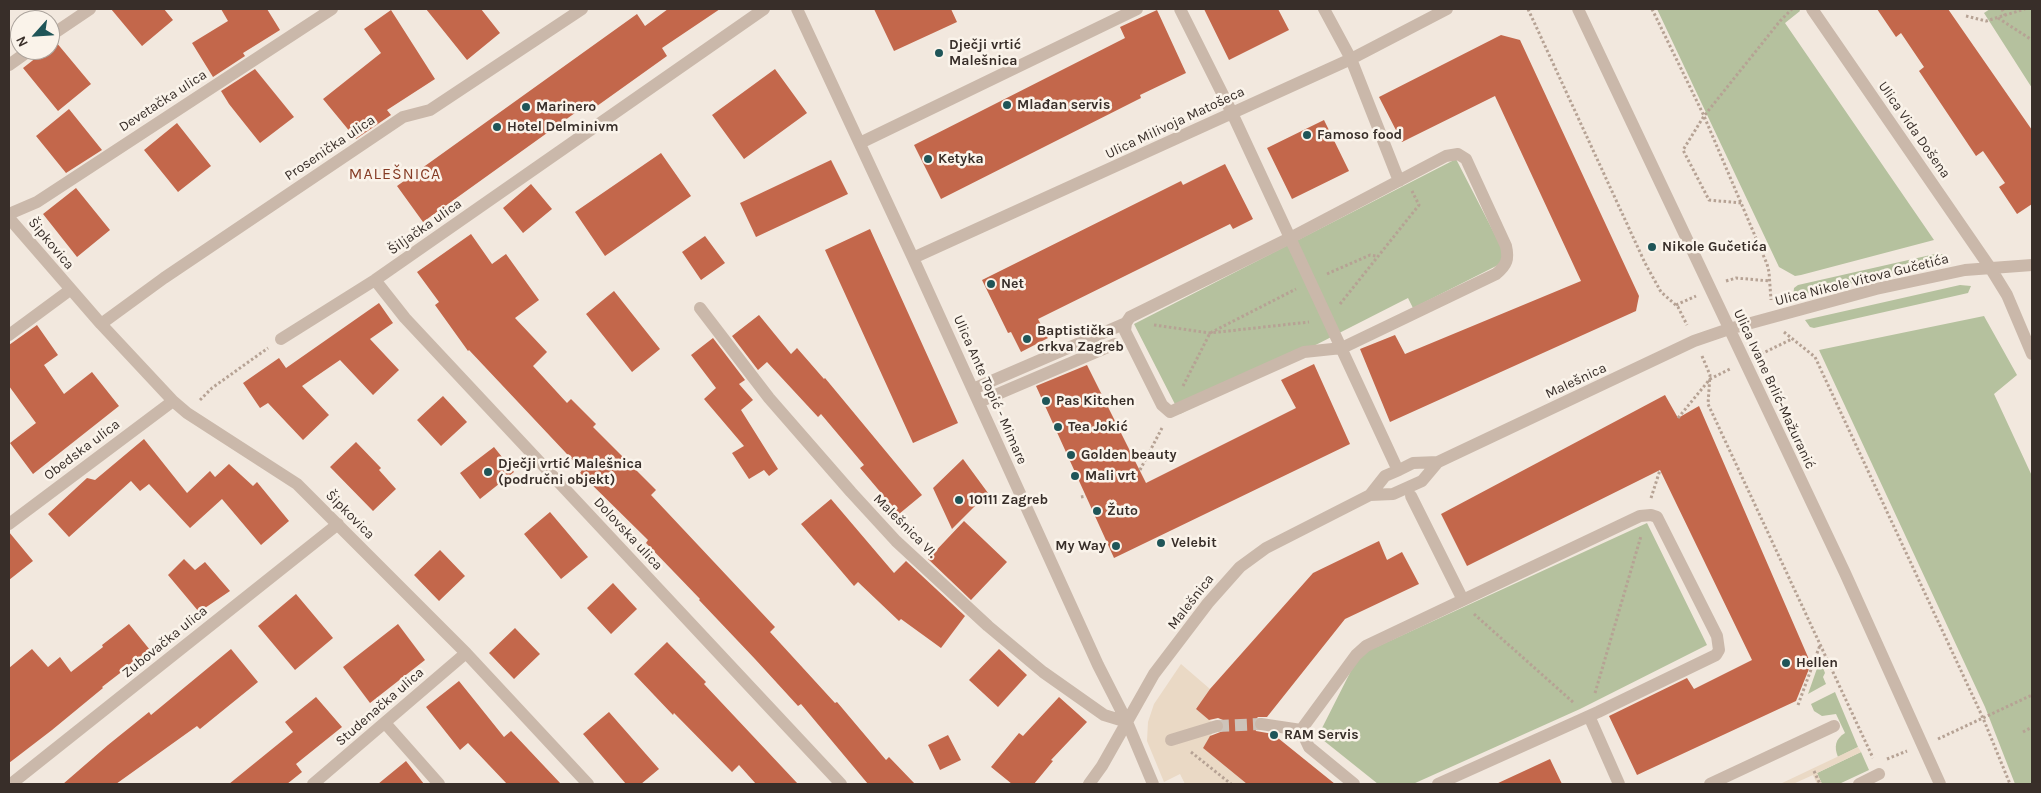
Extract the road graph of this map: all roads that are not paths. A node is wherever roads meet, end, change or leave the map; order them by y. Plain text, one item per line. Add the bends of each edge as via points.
1 (90, 9) edge
2 (332, 9) edge
3 (582, 9) edge
4 (764, 9) edge
5 (797, 9) edge
6 (1137, 9) edge
7 (1180, 9) edge
8 (1324, 9) edge
9 (1447, 9) edge
10 (1578, 9) edge
11 (1812, 9) edge
12 (60, 29) edge
13 (1351, 59) junction
14 (1232, 113) junction
15 (860, 143) junction
16 (1399, 181) junction
17 (9, 216) edge
18 (1290, 238) junction
19 (913, 258) junction
20 (2032, 265) edge
21 (1991, 269) junction
22 (375, 280) junction
23 (70, 290) junction
24 (700, 308) dead end
25 (1126, 323) junction
26 (101, 324) junction
27 (1729, 329) junction
28 (9, 335) edge
29 (281, 339) road end
30 (1115, 344) dead end
31 (1342, 348) junction
32 (2032, 354) edge
33 (973, 389) junction
34 (172, 401) junction
35 (979, 402) junction
36 (1438, 462) junction
37 (1395, 464) dead end
38 (1370, 495) junction
39 (1412, 496) dead end
40 (9, 524) edge
41 (338, 524) junction
42 (1463, 600) junction
43 (466, 653) junction
44 (1589, 716) junction
45 (1127, 722) junction
46 (385, 723) junction
47 (1261, 724) tunnel mouth
48 (1217, 726) tunnel mouth
49 (1834, 726) dead end
50 (1301, 730) junction
51 (1172, 740) road end
52 (1877, 769) road end
53 (11, 784) edge
54 (313, 784) edge
55 (439, 784) edge
56 (588, 784) edge
57 (841, 784) edge
58 (1089, 784) edge
59 (1153, 784) edge
60 (1354, 784) edge
61 (1438, 784) edge
62 (1619, 784) edge
63 (1710, 784) edge
64 (1859, 784) edge
65 (1940, 784) edge

1 - 12 street
2 - 17 street, Devetačka ulica via 37,202
3 - 26 street, Prosenička ulica via 430,110 404,117
4 - 22 street, Šiljačka ulica
5 - 15 street, Ulica Ante Topić - Mimare
6 - 15 street
7 - 14 street
8 - 13 street
9 - 13 street, Ulica Milivoja Matošeca
10 - 27 street, Ulica Ivane Brlić-Mažuranić
11 - 21 street, Ulica Vida Došena
13 - 14 street, Ulica Milivoja Matošeca
13 - 16 street
14 - 18 street
14 - 19 street, Ulica Milivoja Matošeca
15 - 19 street, Ulica Ante Topić - Mimare
16 - 18 street
16 - 31 street via 1446,156 1458,154 1466,159 1506,246 1508,257 1505,267
17 - 23 street, Šipkovica
18 - 25 street via 1130,317
18 - 31 street
19 - 33 street, Ulica Ante Topić - Mimare
20 - 21 street, Ulica Nikole Vitova Gučetića
21 - 27 street, Ulica Nikole Vitova Gučetića via 1965,270 1876,288
21 - 32 street, Ulica Vida Došena via 2007,295
22 - 29 street, Šiljačka ulica
22 - 57 street, Dolovska ulica via 412,325
23 - 26 street, Šipkovica
23 - 28 street, Šipkovica
24 - 45 street, Malešnica VI. via 770,398 896,541 1043,672 1104,715
25 - 31 street via 1129,340 1162,405 1170,412 1304,352
25 - 33 street
26 - 34 street, Šipkovica
27 - 36 street, Malešnica via 1694,341
27 - 65 street, Ulica Ivane Brlić-Mažuranić via 1845,573
30 - 35 street
31 - 37 street
33 - 35 street, Ulica Ante Topić - Mimare
34 - 40 street, Obedska ulica
34 - 41 street, Šipkovica via 297,484
35 - 45 street, Ulica Ante Topić - Mimare
36 - 38 street, Malešnica via 1422,480 1393,494
36 - 38 street, Malešnica via 1413,463 1385,476
38 - 45 street, Malešnica via 1266,548 1240,567 1154,674
39 - 42 street
41 - 43 street, Šipkovica
41 - 53 street, Zubovačka ulica
42 - 44 street via 1640,516 1657,517 1717,636 1719,650 1716,655
42 - 50 street via 1366,646
43 - 46 street, Studenačka ulica
43 - 56 street, Šipkovica
44 - 61 street
44 - 62 street
45 - 58 street, Malešnica
45 - 59 street, Ulica Ante Topić - Mimare
46 - 54 street, Studenačka ulica
46 - 55 street
47 - 50 street
48 - 51 street
49 - 63 street
50 - 60 street via 1309,747
52 - 64 street

